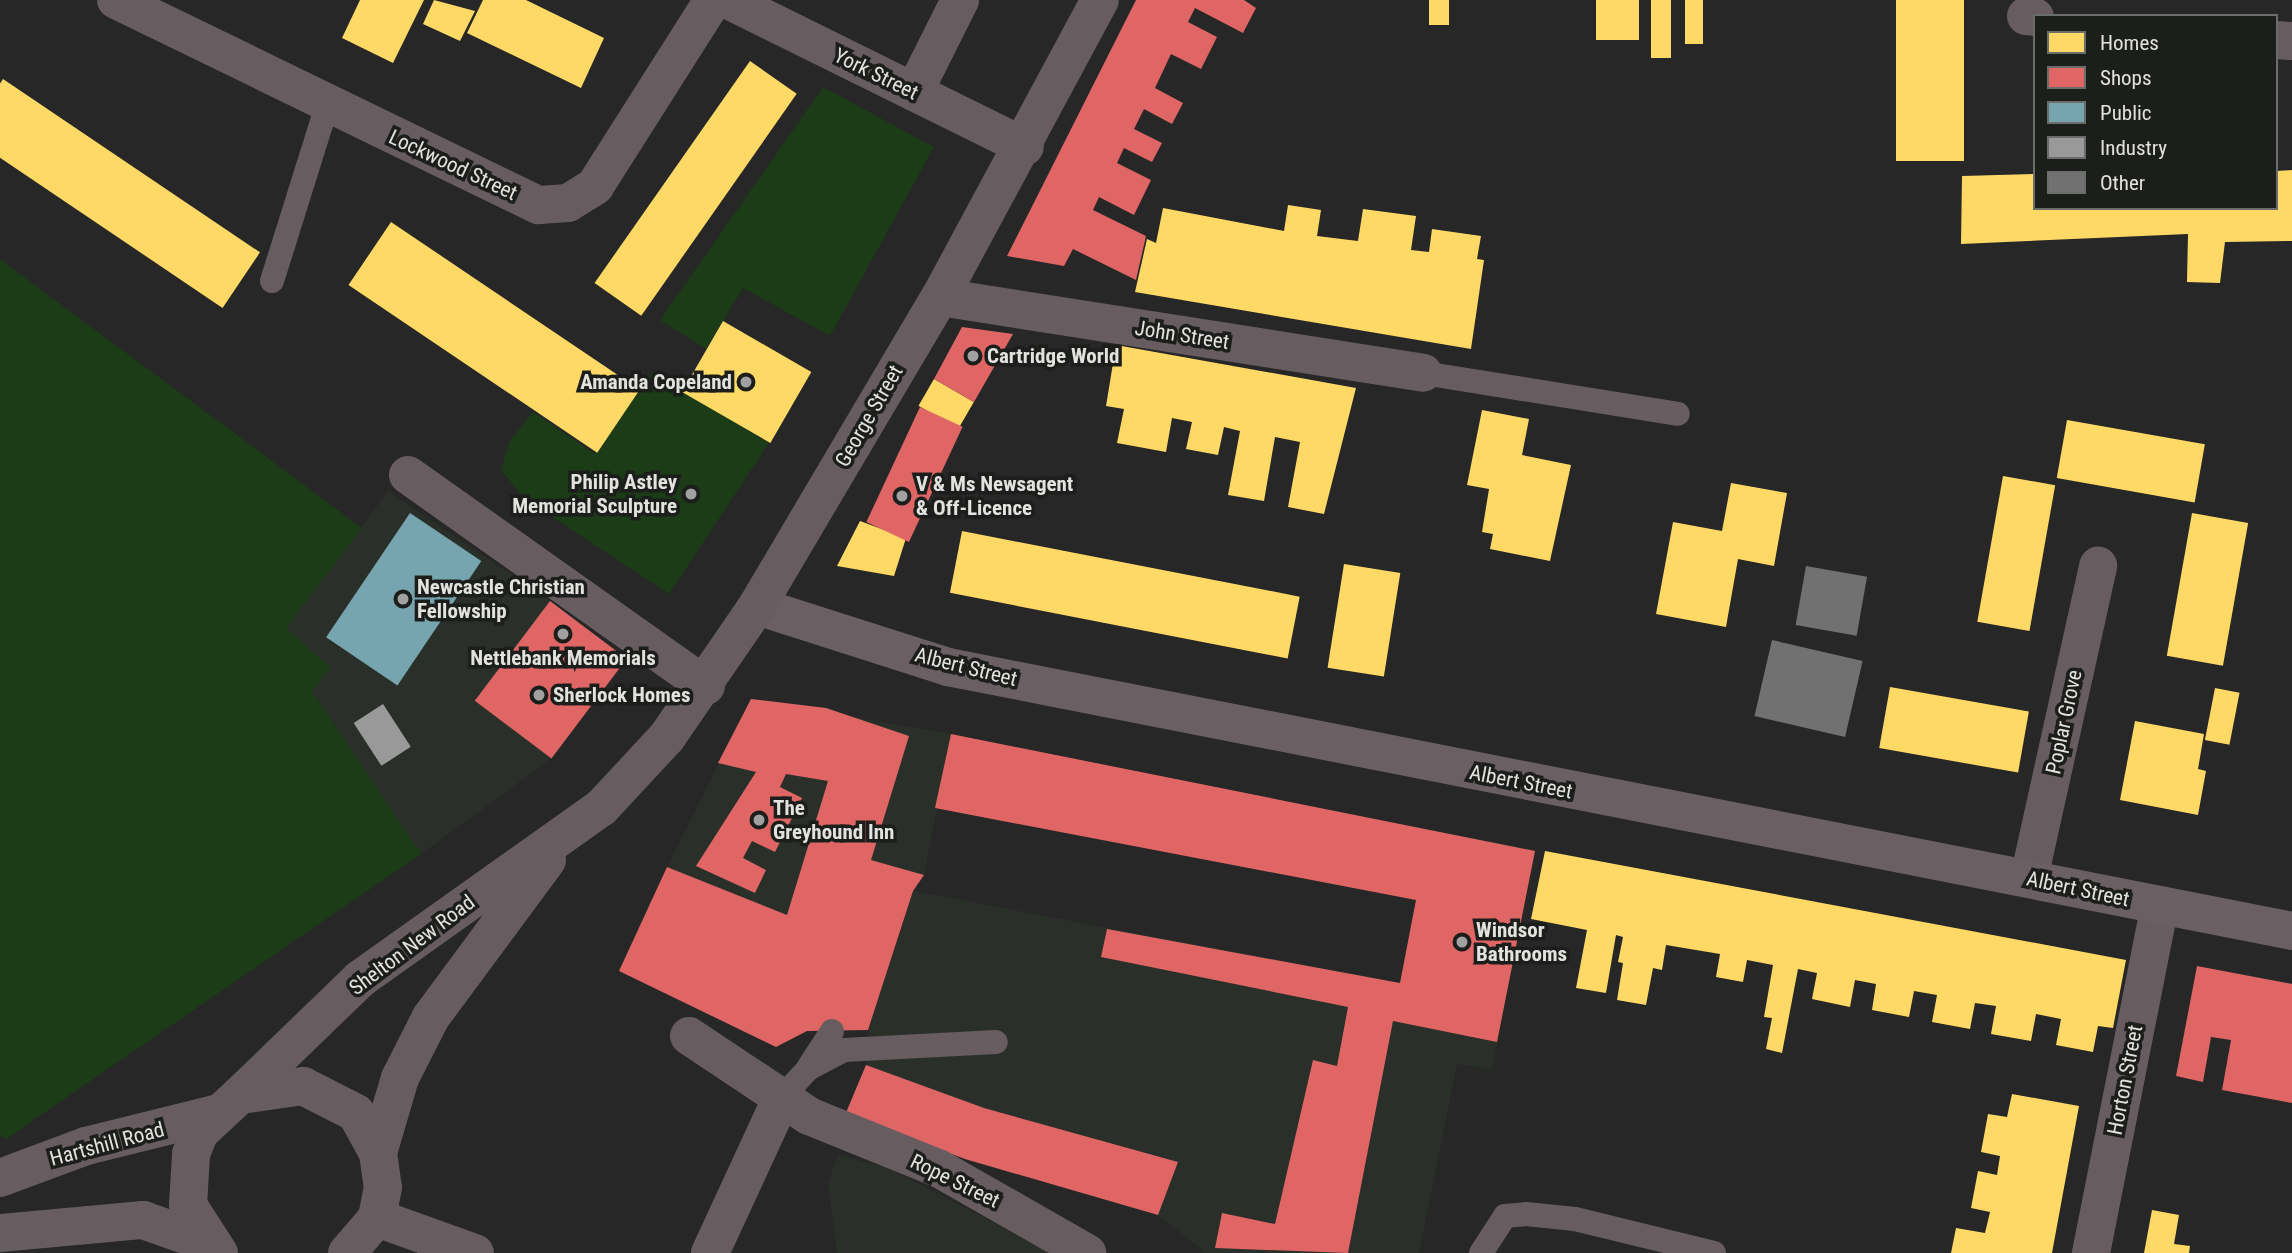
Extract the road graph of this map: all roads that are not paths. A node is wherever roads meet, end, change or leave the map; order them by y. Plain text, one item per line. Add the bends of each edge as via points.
1 (116, 0) edge
2 (713, 0) edge
3 (728, 0) edge
4 (960, 0) edge
5 (1100, 0) edge
6 (914, 92) junction
7 (327, 106) junction
8 (1025, 147) junction
9 (272, 281) dead end
10 (940, 297) junction
11 (1423, 373) joint
12 (1678, 414) dead end
13 (408, 475) dead end
14 (2098, 566) dead end
15 (757, 606) junction
16 (706, 686) junction
17 (601, 808) joint
18 (564, 836) junction
19 (2029, 878) junction
20 (2160, 906) junction
21 (2292, 931) edge
22 (832, 1031) dead end
23 (689, 1036) dead end
24 (996, 1042) dead end
25 (808, 1069) junction
26 (782, 1097) junction
27 (227, 1104) junction
28 (378, 1153) junction
29 (0, 1178) edge
30 (377, 1218) junction
31 (0, 1233) edge
32 (214, 1248) edge
33 (350, 1252) edge
34 (475, 1253) edge
35 (710, 1253) edge
36 (1087, 1253) edge
37 (1481, 1253) edge
38 (1714, 1253) edge
39 (2091, 1253) edge

1 - 7 street, Lockwood Street
2 - 7 street, Lockwood Street via 595,186 568,203 539,205
3 - 6 street, York Street
4 - 6 street
5 - 8 street, George Street
6 - 8 street, York Street
7 - 9 lane
8 - 10 street, George Street
10 - 11 street, John Street
10 - 15 street, George Street
11 - 12 lane
13 - 16 street
14 - 19 street, Poplar Grove
15 - 16 street, George Street
15 - 19 street, Albert Street via 948,667
16 - 17 street, George Street via 637,775
17 - 18 street, Shelton New Road
18 - 27 street, Shelton New Road via 360,979
18 - 28 street, Shelton New Road via 431,1017 400,1078
19 - 20 street, Albert Street
20 - 21 street, Albert Street
20 - 39 street, Horton Street
22 - 25 lane
23 - 26 street, Rope Street
24 - 25 lane via 844,1050
25 - 26 lane
26 - 35 street
26 - 36 street, Rope Street via 869,1143 938,1168
27 - 28 street, Hartshill Road via 285,1086 323,1091 356,1113
27 - 29 street, Hartshill Road via 86,1146
27 - 32 street, Shelton New Road via 191,1154 186,1190
28 - 30 street via 383,1187
30 - 33 street
30 - 34 street
31 - 32 street via 143,1220
37 - 38 lane via 1505,1216 1526,1214

